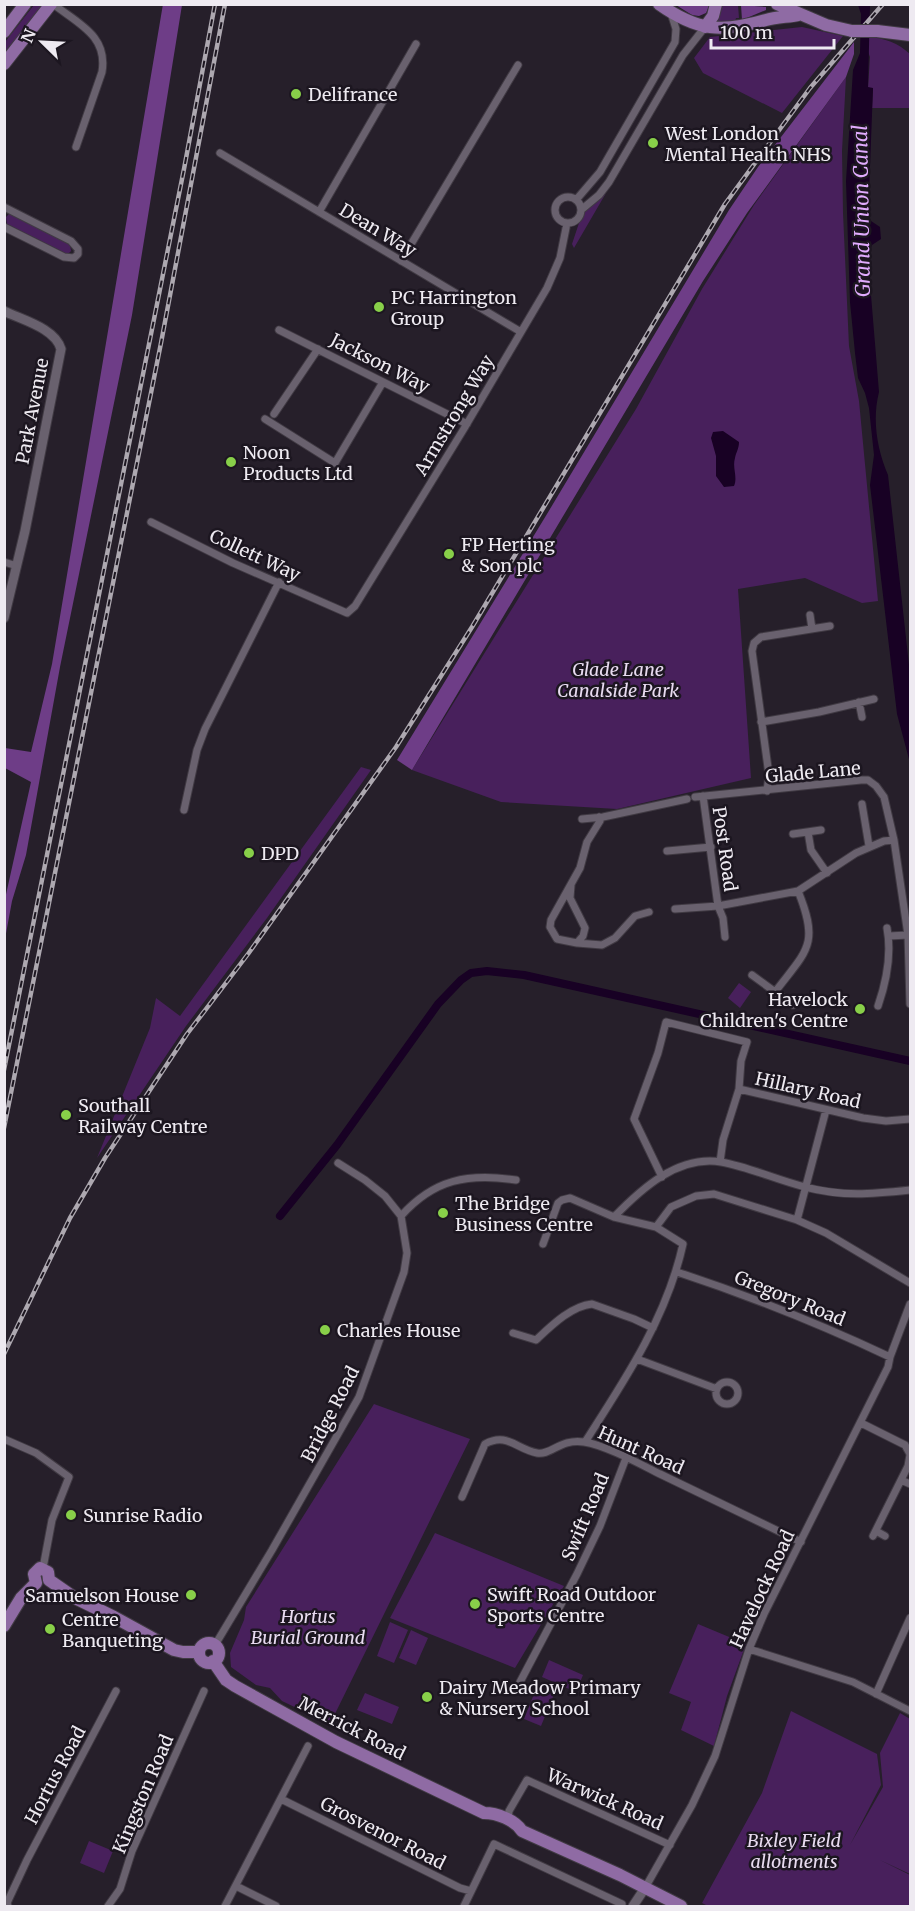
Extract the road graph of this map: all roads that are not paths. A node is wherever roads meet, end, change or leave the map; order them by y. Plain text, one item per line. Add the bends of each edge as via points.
1 (25, 4) edge
2 (52, 4) edge
3 (659, 4) edge
4 (716, 4) edge
5 (777, 4) edge
6 (671, 12) junction
7 (798, 15) junction
8 (705, 27) junction
9 (4, 32) edge
10 (891, 34) junction
11 (910, 35) edge
12 (416, 44) dead end
13 (910, 45) edge
14 (4, 64) edge
15 (518, 65) dead end
16 (76, 147) dead end
17 (220, 153) dead end
18 (576, 200) junction
19 (4, 207) edge
20 (581, 210) junction
21 (319, 212) junction
22 (567, 223) junction
23 (4, 227) edge
24 (401, 261) junction
25 (4, 311) edge
26 (279, 330) dead end
27 (521, 332) junction
28 (318, 349) junction
29 (383, 382) junction
30 (274, 414) dead end
31 (265, 419) dead end
32 (467, 424) junction
33 (151, 522) dead end
34 (4, 562) edge
35 (17, 566) junction
36 (279, 582) junction
37 (347, 613) joint
38 (810, 615) dead end
39 (4, 618) edge
40 (830, 626) dead end
41 (812, 629) junction
42 (874, 699) dead end
43 (859, 702) junction
44 (862, 717) dead end
45 (761, 722) junction
46 (767, 791) junction
47 (695, 797) junction
48 (862, 804) dead end
49 (184, 810) dead end
50 (599, 817) junction
51 (582, 819) dead end
52 (821, 830) dead end
53 (808, 832) junction
54 (793, 834) dead end
55 (894, 840) junction
56 (870, 846) junction
57 (711, 847) junction
58 (667, 851) dead end
59 (827, 873) junction
60 (571, 885) junction
61 (798, 891) junction
62 (718, 906) junction
63 (675, 909) dead end
64 (649, 912) dead end
65 (585, 928) junction
66 (908, 935) junction
67 (725, 937) dead end
68 (577, 943) junction
69 (597, 945) junction
70 (752, 975) dead end
71 (775, 992) junction
72 (910, 1004) edge
73 (793, 1005) dead end
74 (878, 1006) dead end
75 (739, 1089) junction
76 (826, 1110) junction
77 (910, 1119) edge
78 (720, 1162) junction
79 (340, 1165) dead end
80 (662, 1177) junction
81 (516, 1180) dead end
82 (806, 1188) junction
83 (910, 1190) edge
84 (401, 1216) junction
85 (614, 1217) junction
86 (797, 1220) junction
87 (656, 1227) junction
88 (543, 1244) dead end
89 (677, 1272) junction
90 (910, 1283) edge
91 (910, 1304) edge
92 (653, 1328) junction
93 (513, 1333) dead end
94 (890, 1357) junction
95 (637, 1359) junction
96 (717, 1389) dead end
97 (861, 1423) junction
98 (4, 1439) edge
99 (585, 1442) junction
100 (910, 1455) edge
101 (626, 1458) junction
102 (902, 1480) junction
103 (910, 1484) edge
104 (462, 1497) dead end
105 (885, 1536) dead end
106 (801, 1542) junction
107 (43, 1569) junction
108 (49, 1581) junction
109 (36, 1582) junction
110 (910, 1618) edge
111 (4, 1626) edge
112 (215, 1645) junction
113 (749, 1649) junction
114 (199, 1652) junction
115 (213, 1661) junction
116 (520, 1682) dead end
117 (116, 1691) dead end
118 (204, 1691) dead end
119 (876, 1694) junction
120 (910, 1711) edge
121 (308, 1746) dead end
122 (281, 1799) junction
123 (484, 1813) junction
124 (509, 1816) junction
125 (522, 1831) junction
126 (670, 1845) junction
127 (236, 1886) junction
128 (645, 1888) junction
129 (471, 1891) junction
130 (622, 1904) dead end
131 (6, 1905) edge
132 (108, 1906) edge
133 (225, 1906) edge
134 (276, 1906) edge
135 (464, 1906) edge
136 (633, 1906) edge
137 (681, 1906) edge

1 - 9 main road
2 - 14 main road
2 - 16 street via 102,48 102,72
3 - 6 main road
4 - 8 main road
5 - 7 main road
6 - 8 main road
6 - 18 street, Armstrong Way via 675,42 600,171
7 - 8 main road via 731,29
7 - 10 main road, bridge via 852,31
8 - 20 street via 683,55 609,182
10 - 11 main road
10 - 13 main road
12 - 21 street
15 - 24 street
17 - 21 street, Dean Way
18 - 20 street
18 - 22 street, Armstrong Way via 565,198 557,205 557,217
19 - 23 street via 71,241 78,254 74,258 64,257
20 - 22 street via 576,221
21 - 24 street, Dean Way
22 - 27 street, Armstrong Way via 560,258
24 - 27 street, Dean Way
25 - 35 street, Park Avenue via 48,332 58,340 61,349
26 - 28 street, Jackson Way
27 - 32 street, Armstrong Way
28 - 29 street, Jackson Way
28 - 30 street
29 - 31 street via 335,463
29 - 32 street, Jackson Way
32 - 37 street, Armstrong Way via 355,606
33 - 36 street, Collett Way
34 - 35 street
35 - 39 street, Park Avenue
36 - 37 street, Collett Way
36 - 49 street via 196,750
38 - 41 street
40 - 41 street
41 - 45 street via 761,637 754,643
42 - 43 street
43 - 44 street
43 - 45 street
45 - 46 street via 769,775
46 - 47 street, Glade Lane
46 - 55 street, Glade Lane via 868,780 884,797
47 - 50 street, Glade Lane
47 - 57 street, Post Road
48 - 56 street
50 - 51 street, Glade Lane
50 - 60 street
52 - 53 street
53 - 54 street
53 - 59 street via 811,850
55 - 56 street
55 - 66 street
56 - 59 street
57 - 58 street
57 - 62 street, Post Road
59 - 61 street
60 - 65 street via 570,898
60 - 68 street via 550,927 557,939
61 - 62 street
61 - 71 street via 807,914 810,940
62 - 63 street
62 - 67 street, Post Road
64 - 69 street via 635,916 615,938
65 - 68 street
65 - 69 street
66 - 72 street
66 - 74 street via 888,932 889,964
68 - 69 street
70 - 71 street
71 - 73 street
75 - 76 street, Hillary Road
75 - 78 street, Hillary Road
75 - 80 street via 747,1042 665,1025 634,1119
76 - 77 street, Hillary Road via 886,1121
76 - 82 street
78 - 80 street via 679,1167
78 - 82 street
79 - 84 street via 385,1196
80 - 85 street
81 - 84 street via 450,1181 416,1199
82 - 83 street via 862,1195
82 - 86 street
84 - 112 street, Bridge Road via 406,1263 360,1397
85 - 87 street
85 - 88 street via 577,1200 562,1200
86 - 87 street via 714,1194 696,1196 671,1207
86 - 90 street
87 - 89 street via 683,1244
89 - 92 street
89 - 94 street, Gregory Road via 814,1322
91 - 94 street, Havelock Road
92 - 93 street via 592,1304 567,1315 536,1340
92 - 95 street
94 - 97 street, Havelock Road
95 - 96 street
95 - 99 street
97 - 100 street via 905,1445
97 - 106 street, Havelock Road
98 - 107 street via 36,1453 69,1477 52,1520
99 - 101 street, Hunt Road
99 - 104 street, Hunt Road via 569,1441 545,1454 537,1454 502,1439 493,1440 485,1444
100 - 102 street
101 - 106 street, Hunt Road
101 - 116 street, Swift Road via 600,1526
102 - 103 street
102 - 105 street via 874,1534
106 - 113 street, Havelock Road
107 - 108 main road via 48,1572
107 - 109 main road via 34,1574
108 - 109 main road via 42,1585
108 - 114 main road via 174,1650
109 - 111 main road
110 - 119 street
112 - 114 main road via 204,1644
112 - 115 main road via 219,1652
113 - 119 street via 853,1682
113 - 126 street, Havelock Road via 715,1756
114 - 115 main road via 202,1660
115 - 123 main road, Merrick Road via 235,1686 336,1742
117 - 131 street, Hortus Road
118 - 132 street, Kingston Road via 132,1851 120,1889
119 - 120 street
121 - 122 street
122 - 127 street
122 - 129 street, Grosvenor Road
123 - 124 main road, Merrick Road
123 - 125 main road, Merrick Road via 489,1820
124 - 125 main road, Merrick Road
124 - 126 street, Warwick Road via 527,1780
125 - 128 main road, Merrick Road
126 - 128 street, Havelock Road
127 - 133 street
127 - 134 street
128 - 136 street
128 - 137 main road, Merrick Road
129 - 130 street via 494,1844 610,1894
129 - 135 street

